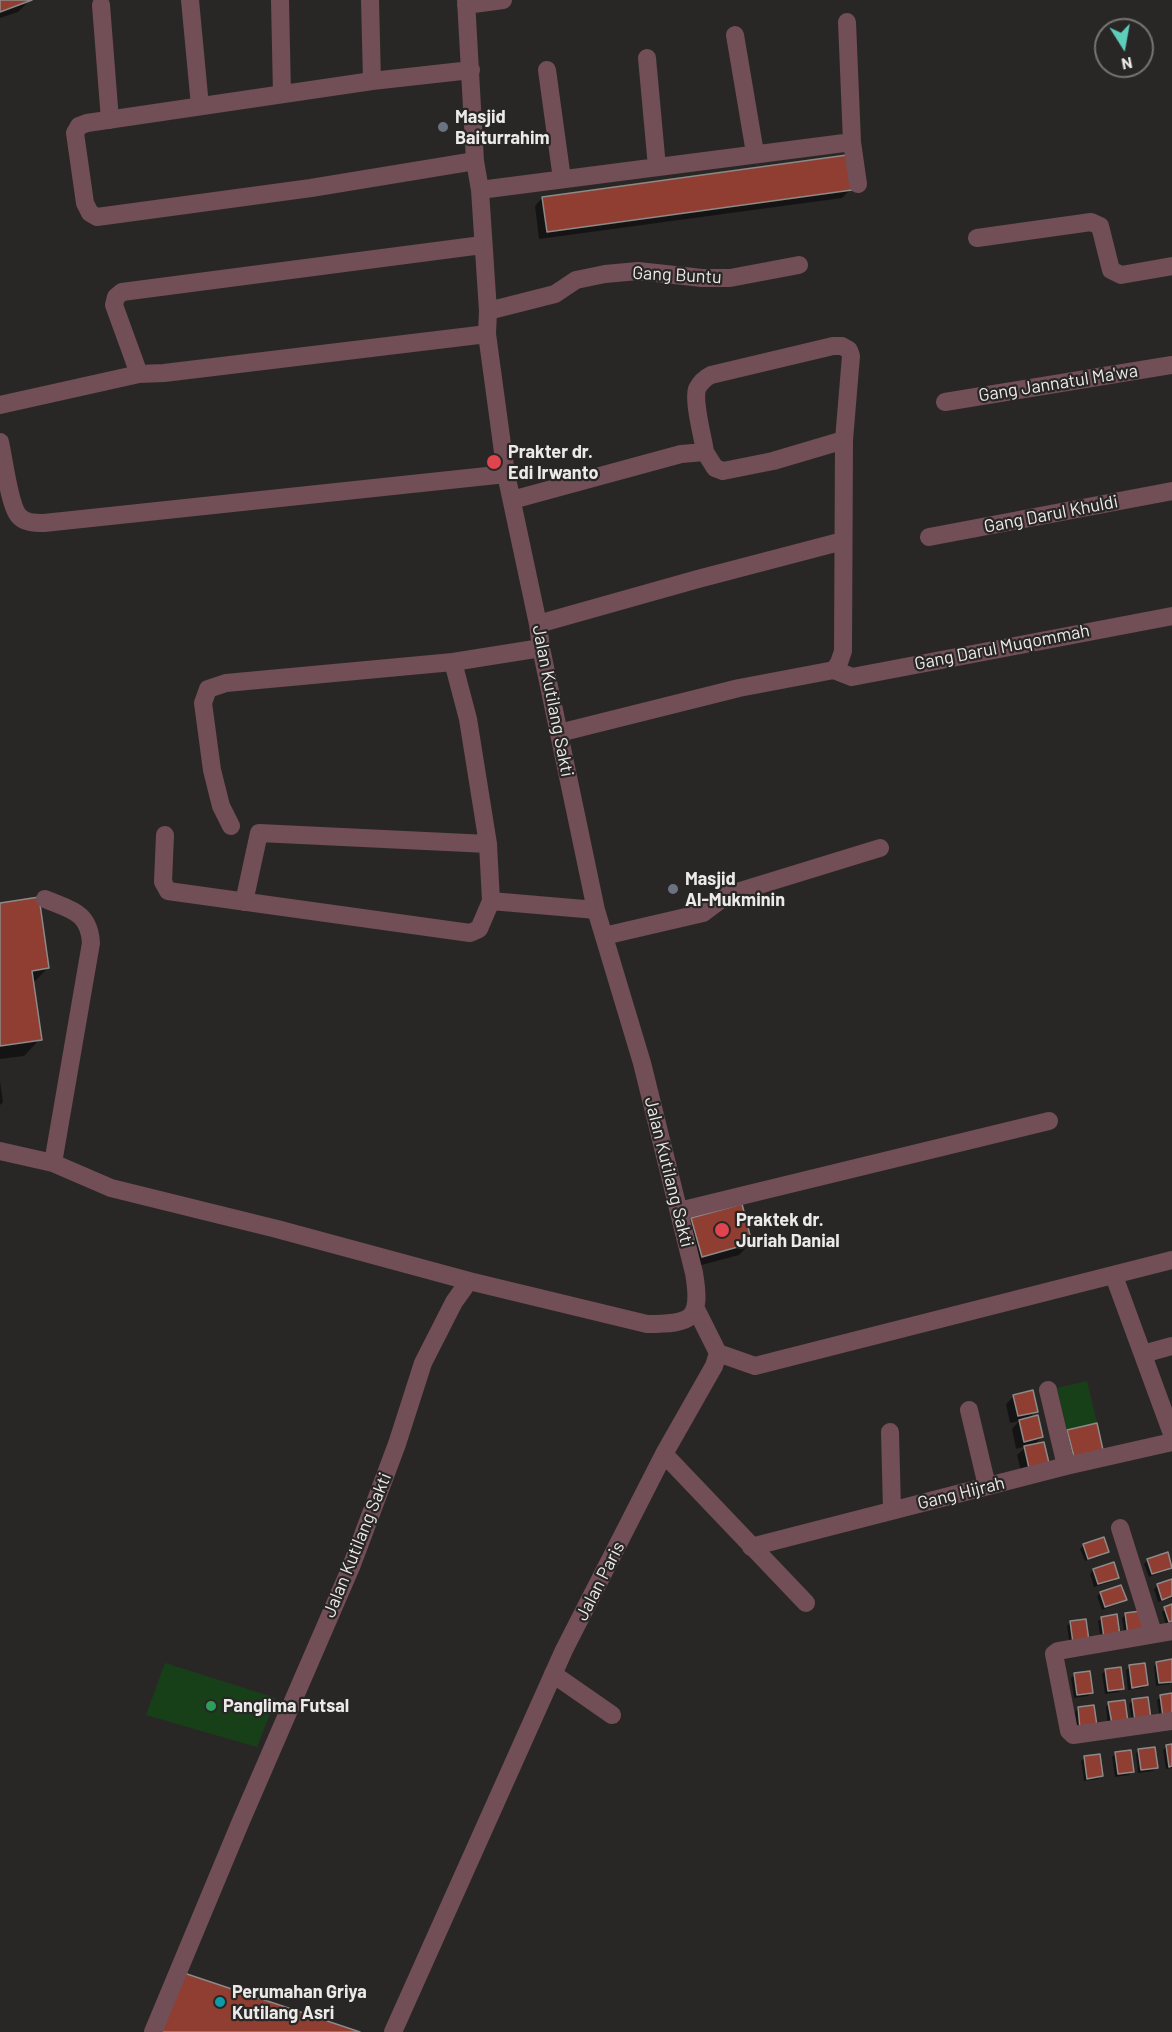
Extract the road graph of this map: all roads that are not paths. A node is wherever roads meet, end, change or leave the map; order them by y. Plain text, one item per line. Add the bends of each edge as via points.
1 (190, 0) edge
2 (280, 0) edge
3 (370, 0) edge
4 (504, 0) edge
5 (466, 3) edge
6 (101, 5) dead end
7 (848, 22) dead end
8 (735, 35) dead end
9 (647, 58) dead end
10 (471, 70) junction
11 (547, 70) dead end
12 (372, 81) junction
13 (282, 94) junction
14 (200, 106) junction
15 (110, 120) junction
16 (852, 142) junction
17 (755, 153) junction
18 (475, 161) junction
19 (657, 167) junction
20 (562, 179) junction
21 (858, 184) dead end
22 (480, 190) junction
23 (977, 238) dead end
24 (482, 245) junction
25 (799, 265) dead end
26 (1172, 266) edge
27 (488, 310) junction
28 (487, 334) junction
29 (1172, 365) edge
30 (140, 374) junction
31 (945, 402) dead end
32 (0, 405) edge
33 (844, 440) junction
34 (0, 442) edge
35 (705, 452) junction
36 (506, 474) junction
37 (1172, 491) edge
38 (512, 500) junction
39 (929, 537) dead end
40 (843, 541) junction
41 (1172, 616) edge
42 (538, 624) junction
43 (540, 648) junction
44 (453, 662) junction
45 (834, 670) junction
46 (559, 733) junction
47 (231, 826) dead end
48 (165, 835) dead end
49 (488, 844) junction
50 (880, 848) dead end
51 (45, 899) dead end
52 (244, 902) junction
53 (491, 902) junction
54 (596, 910) junction
55 (604, 936) junction
56 (1050, 1121) dead end
57 (0, 1151) edge
58 (53, 1164) junction
59 (679, 1211) junction
60 (1172, 1260) edge
61 (1114, 1275) junction
62 (469, 1281) junction
63 (696, 1309) junction
64 (1172, 1346) edge
65 (718, 1353) junction
66 (1143, 1354) junction
67 (1048, 1390) dead end
68 (969, 1410) dead end
69 (890, 1432) dead end
70 (1172, 1434) edge
71 (1172, 1442) edge
72 (664, 1454) junction
73 (1066, 1466) junction
74 (987, 1486) junction
75 (892, 1510) junction
76 (1120, 1528) dead end
77 (751, 1547) junction
78 (806, 1603) dead end
79 (1172, 1631) edge
80 (1153, 1633) junction
81 (553, 1674) junction
82 (612, 1715) dead end
83 (1172, 1721) edge
84 (153, 2032) edge
85 (393, 2032) edge

1 - 14 street
2 - 13 street
3 - 12 street
4 - 5 street
5 - 10 street, Jalan Kutilang Sakti
6 - 15 street
7 - 16 street
8 - 17 street
9 - 19 street
10 - 12 street
10 - 18 street, Jalan Kutilang Sakti
11 - 20 street
12 - 13 street
13 - 14 street
14 - 15 street
15 - 18 street via 79,126 75,134 86,202 90,213 97,217
16 - 17 street
16 - 21 street
17 - 19 street
18 - 22 street, Jalan Kutilang Sakti
19 - 20 street
20 - 22 street
22 - 24 street, Jalan Kutilang Sakti
23 - 26 street via 1091,222 1100,226 1111,270 1121,275
24 - 27 street, Jalan Kutilang Sakti
24 - 30 street via 122,292 114,305
25 - 27 street, Gang Buntu via 730,278 638,271 605,274 576,280 555,294
27 - 28 street, Jalan Kutilang Sakti
28 - 30 street
28 - 36 street, Jalan Kutilang Sakti
29 - 31 street, Gang Jannatul Ma'wa
30 - 32 street
33 - 35 street via 723,471 715,468
33 - 35 street via 851,356 842,346 833,346 711,375 704,380 696,397
33 - 40 street
34 - 36 street via 13,505 19,517 38,523
35 - 38 street via 681,454
36 - 38 street, Jalan Kutilang Sakti
37 - 39 street, Gang Darul Khuldi
38 - 42 street, Jalan Kutilang Sakti
40 - 42 street
40 - 45 street via 843,651
41 - 45 street, Gang Darul Muqommah via 852,677
42 - 43 street, Jalan Kutilang Sakti
43 - 44 street
43 - 46 street, Jalan Kutilang Sakti
44 - 47 street via 226,683 208,689 203,703 212,770 221,806
44 - 49 street via 468,719
45 - 46 street via 739,688
46 - 54 street, Jalan Kutilang Sakti
48 - 52 street via 163,882 168,891
49 - 52 street via 259,833
49 - 53 street
50 - 55 street via 727,895 703,913
51 - 58 street via 79,914 88,923 91,943
52 - 53 street via 470,933 479,929
53 - 54 street
54 - 55 street, Jalan Kutilang Sakti
55 - 59 street, Jalan Kutilang Sakti via 642,1063
56 - 59 street
57 - 58 street
58 - 62 street via 111,1188
59 - 63 street, Jalan Kutilang Sakti via 694,1273
60 - 61 street
61 - 65 street via 755,1366
61 - 66 street
62 - 63 street via 647,1324 674,1324 687,1320
62 - 84 street, Jalan Kutilang Sakti via 423,1363 351,1567
63 - 65 street
64 - 66 street
65 - 72 street, Jalan Paris
66 - 70 street
67 - 73 street
68 - 74 street
69 - 75 street
71 - 73 street, Gang Hijrah
72 - 77 street
72 - 81 street, Jalan Paris
73 - 74 street, Gang Hijrah
74 - 75 street, Gang Hijrah
75 - 77 street, Gang Hijrah
76 - 80 street
77 - 78 street
79 - 80 street
80 - 83 street via 1055,1653 1069,1731 1077,1735
81 - 82 street
81 - 85 street, Jalan Paris

